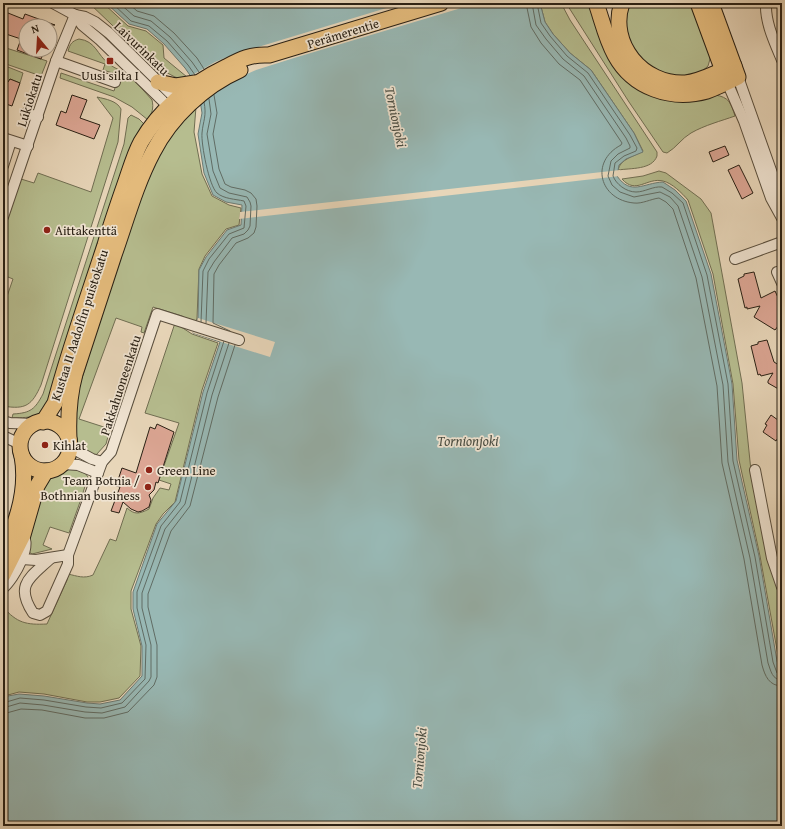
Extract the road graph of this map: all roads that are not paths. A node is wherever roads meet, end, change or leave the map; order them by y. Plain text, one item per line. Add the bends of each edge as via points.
1 (53, 3) edge
2 (441, 3) edge
3 (596, 3) edge
4 (622, 3) edge
5 (698, 3) edge
6 (711, 3) edge
7 (766, 3) edge
8 (75, 15) junction
9 (782, 60) edge
10 (56, 61) junction
11 (730, 74) junction
12 (115, 82) dead end
13 (158, 82) junction
14 (185, 98) junction
15 (26, 113) dead end
16 (38, 117) junction
17 (7, 139) edge
18 (28, 146) junction
19 (3, 166) edge
20 (4, 211) edge
21 (782, 217) edge
22 (782, 242) edge
23 (735, 259) dead end
24 (777, 272) dead end
25 (782, 283) edge
26 (239, 340) dead end
27 (3, 421) edge
28 (38, 423) junction
29 (3, 436) edge
30 (70, 443) junction
31 (21, 450) junction
32 (102, 462) junction
33 (63, 464) junction
34 (755, 470) dead end
35 (46, 471) junction
36 (98, 473) junction
37 (13, 533) edge
38 (3, 551) edge
39 (51, 558) junction
40 (22, 559) junction
41 (68, 559) junction
42 (780, 573) edge
43 (3, 574) edge
44 (782, 587) edge
45 (3, 588) edge

1 - 8 street, Laivurinkatu
2 - 14 highway, Perämerentie via 268,55 260,62
3 - 11 highway via 614,54 632,78 643,85 653,90 678,95 708,90
4 - 11 highway via 619,15 620,35 626,51 645,72 664,81 676,83
5 - 11 highway
6 - 11 highway
7 - 9 street via 771,32
8 - 10 street, Lukiokatu
8 - 13 street, Laivurinkatu via 95,22 109,33
8 - 14 street, Laivurinkatu via 82,25 100,40
10 - 12 street
10 - 16 street, Lukiokatu
11 - 21 street via 770,198
13 - 14 street, Laivurinkatu
13 - 14 highway via 176,86
14 - 28 highway, Kustaa II Aadolfin puistokatu via 150,129 135,156 54,403
14 - 30 highway, Kustaa II Aadolfin puistokatu via 153,152 120,237 71,388 68,414
15 - 16 street
16 - 18 street, Lukiokatu
17 - 18 street
17 - 19 street
18 - 20 street, Lukiokatu
22 - 23 street
24 - 25 street
26 - 32 street, Pakkahuoneenkatu via 157,314 111,452
27 - 28 street
28 - 30 highway via 52,422 61,427
28 - 31 highway via 26,430 21,439
29 - 31 street
30 - 32 street via 83,454
30 - 33 highway via 69,454
31 - 35 highway via 24,460 31,467
31 - 37 highway via 24,485
32 - 36 street, Pakkahuoneenkatu
33 - 35 highway
33 - 36 street via 78,465
34 - 42 street via 772,558
35 - 37 highway
36 - 41 street, Pakkahuoneenkatu
37 - 38 highway
37 - 40 street via 26,546
37 - 43 highway
39 - 40 street
39 - 41 street
39 - 41 street, Pakkahuoneenkatu via 25,584 24,594 33,613 47,611
40 - 45 street via 12,579
42 - 44 street

